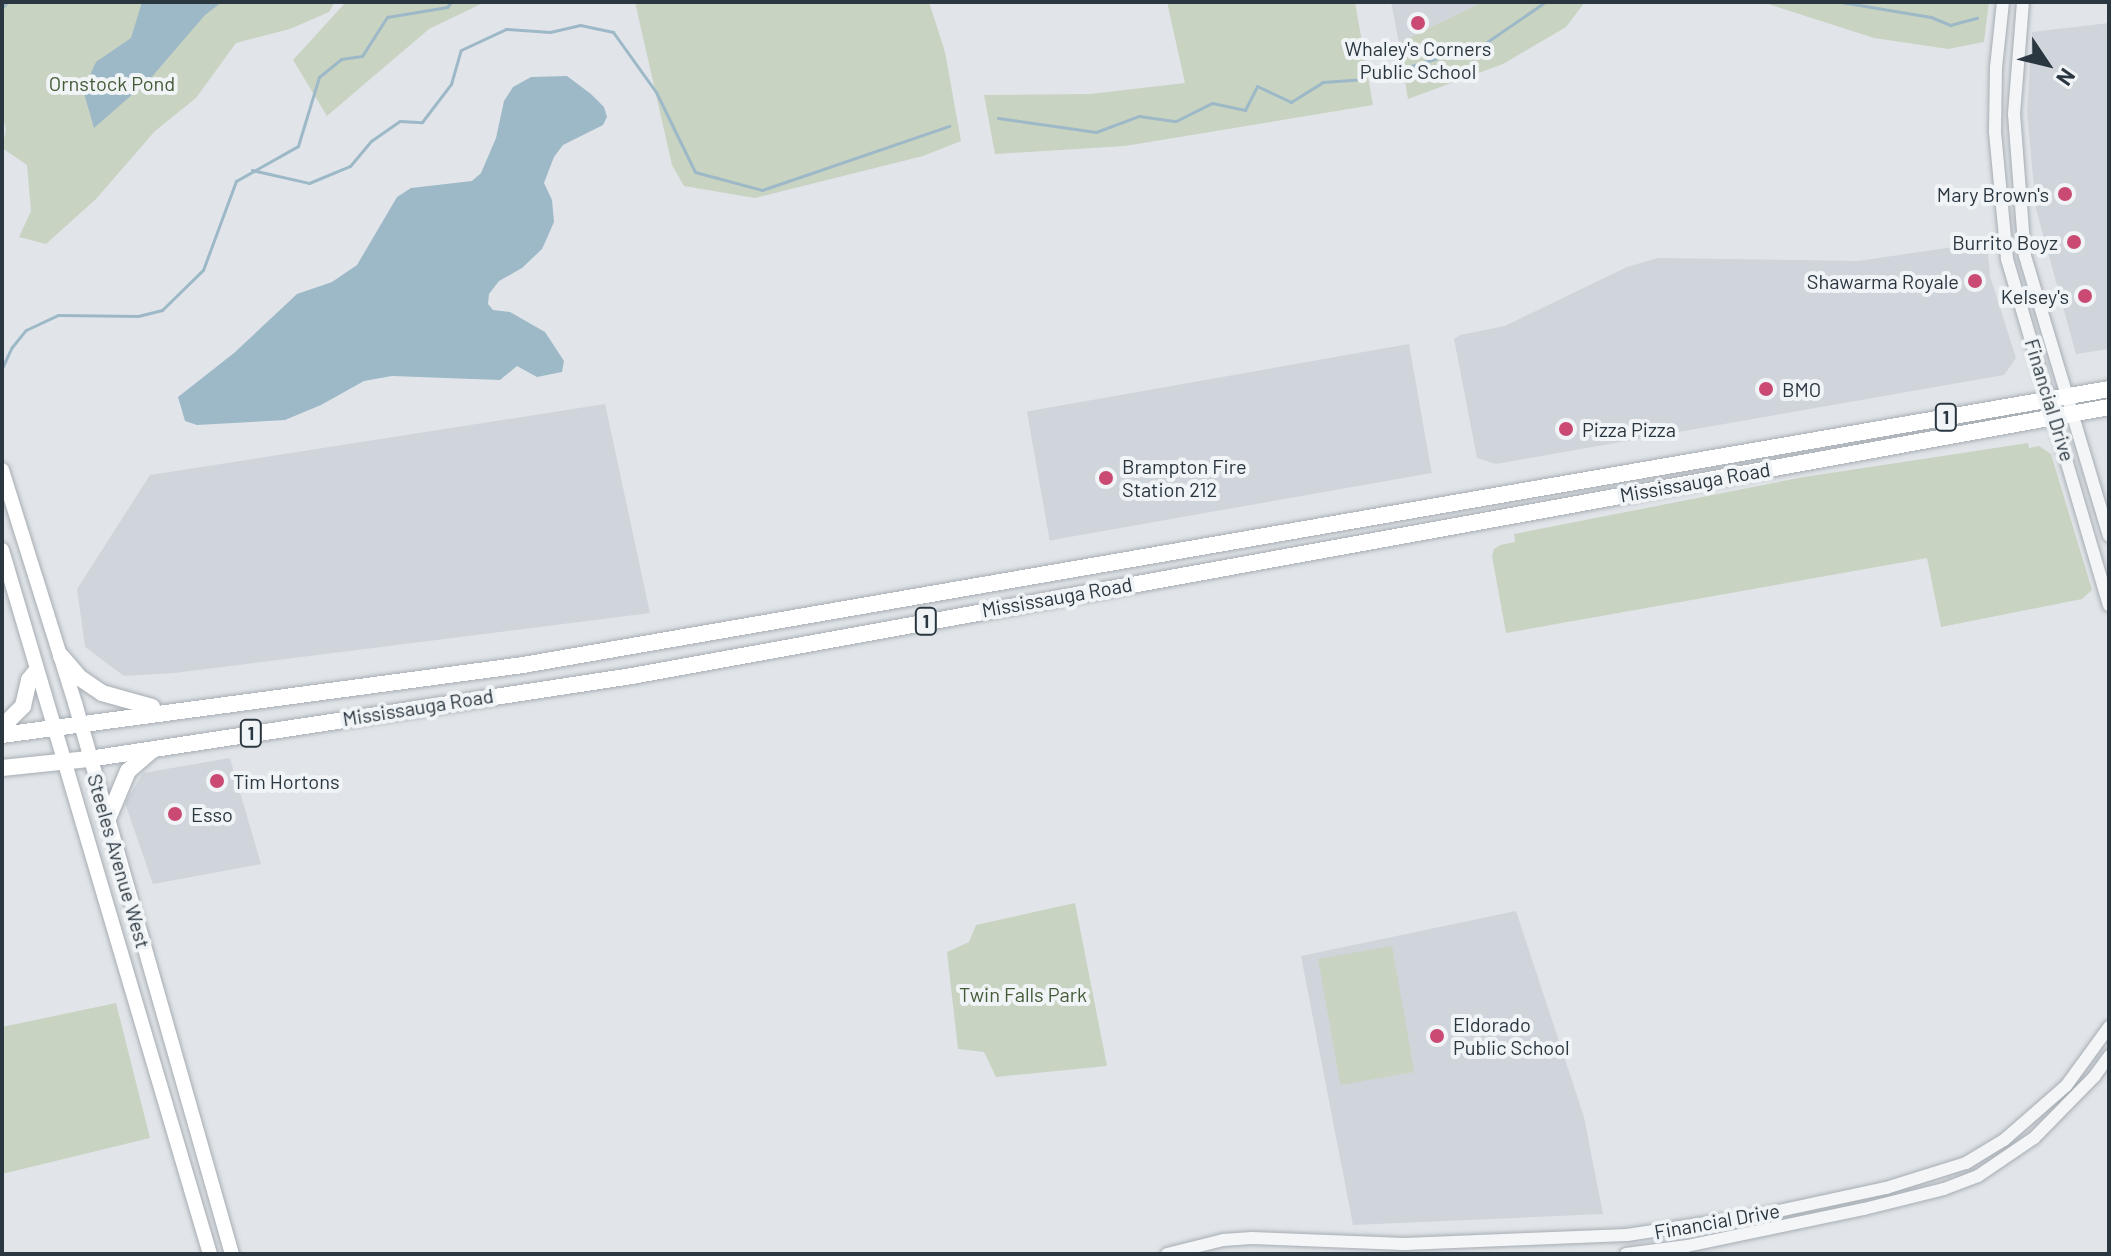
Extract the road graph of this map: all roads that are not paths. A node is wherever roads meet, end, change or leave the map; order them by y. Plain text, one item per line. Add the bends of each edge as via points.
1 (2003, 2) edge
2 (2023, 2) edge
3 (2109, 389) edge
4 (2058, 398) junction
5 (2109, 407) edge
6 (2062, 415) junction
7 (2, 470) edge
8 (2109, 536) edge
9 (2, 550) edge
10 (2109, 605) edge
11 (61, 656) junction
12 (36, 671) junction
13 (182, 709) junction
14 (80, 723) junction
15 (2, 727) edge
16 (52, 728) junction
17 (2, 735) edge
18 (154, 748) junction
19 (89, 759) junction
20 (62, 762) junction
21 (2, 768) edge
22 (107, 821) junction
23 (2109, 1027) edge
24 (2109, 1056) edge
25 (210, 1254) edge
26 (232, 1254) edge
27 (1167, 1254) edge
28 (1626, 1254) edge

1 - 4 street, Financial Drive via 1994,98 2002,225 2007,259
2 - 4 street, Financial Drive via 2014,114 2020,223
3 - 4 main road, Mississauga Road / 1
4 - 6 street, Financial Drive
4 - 13 main road, Mississauga Road / 1 via 537,662
5 - 6 main road, Mississauga Road / 1
6 - 8 street, Financial Drive
6 - 10 street, Financial Drive
6 - 18 main road, Mississauga Road / 1 via 632,676
7 - 11 main road, Steeles Avenue West
9 - 12 main road, Steeles Avenue West
11 - 13 main road via 88,685 117,700
11 - 14 main road, Steeles Avenue West
12 - 15 main road via 23,706
12 - 16 main road, Steeles Avenue West
13 - 14 main road, Mississauga Road / 1
14 - 16 main road, Mississauga Road / 1
14 - 19 main road, Steeles Avenue West
16 - 17 main road, Mississauga Road / 1
16 - 20 main road, Steeles Avenue West
18 - 19 main road, Mississauga Road / 1
18 - 22 main road via 128,771
19 - 20 main road, Mississauga Road / 1
19 - 22 main road, Steeles Avenue West
20 - 21 main road, Mississauga Road / 1
20 - 25 main road, Steeles Avenue West
22 - 26 main road, Steeles Avenue West
23 - 27 street, Financial Drive via 2066,1086 2004,1140 1966,1163 1886,1188 1760,1215 1627,1235 1404,1244 1252,1238
24 - 28 street, Financial Drive via 2052,1121 1978,1176 1851,1212

